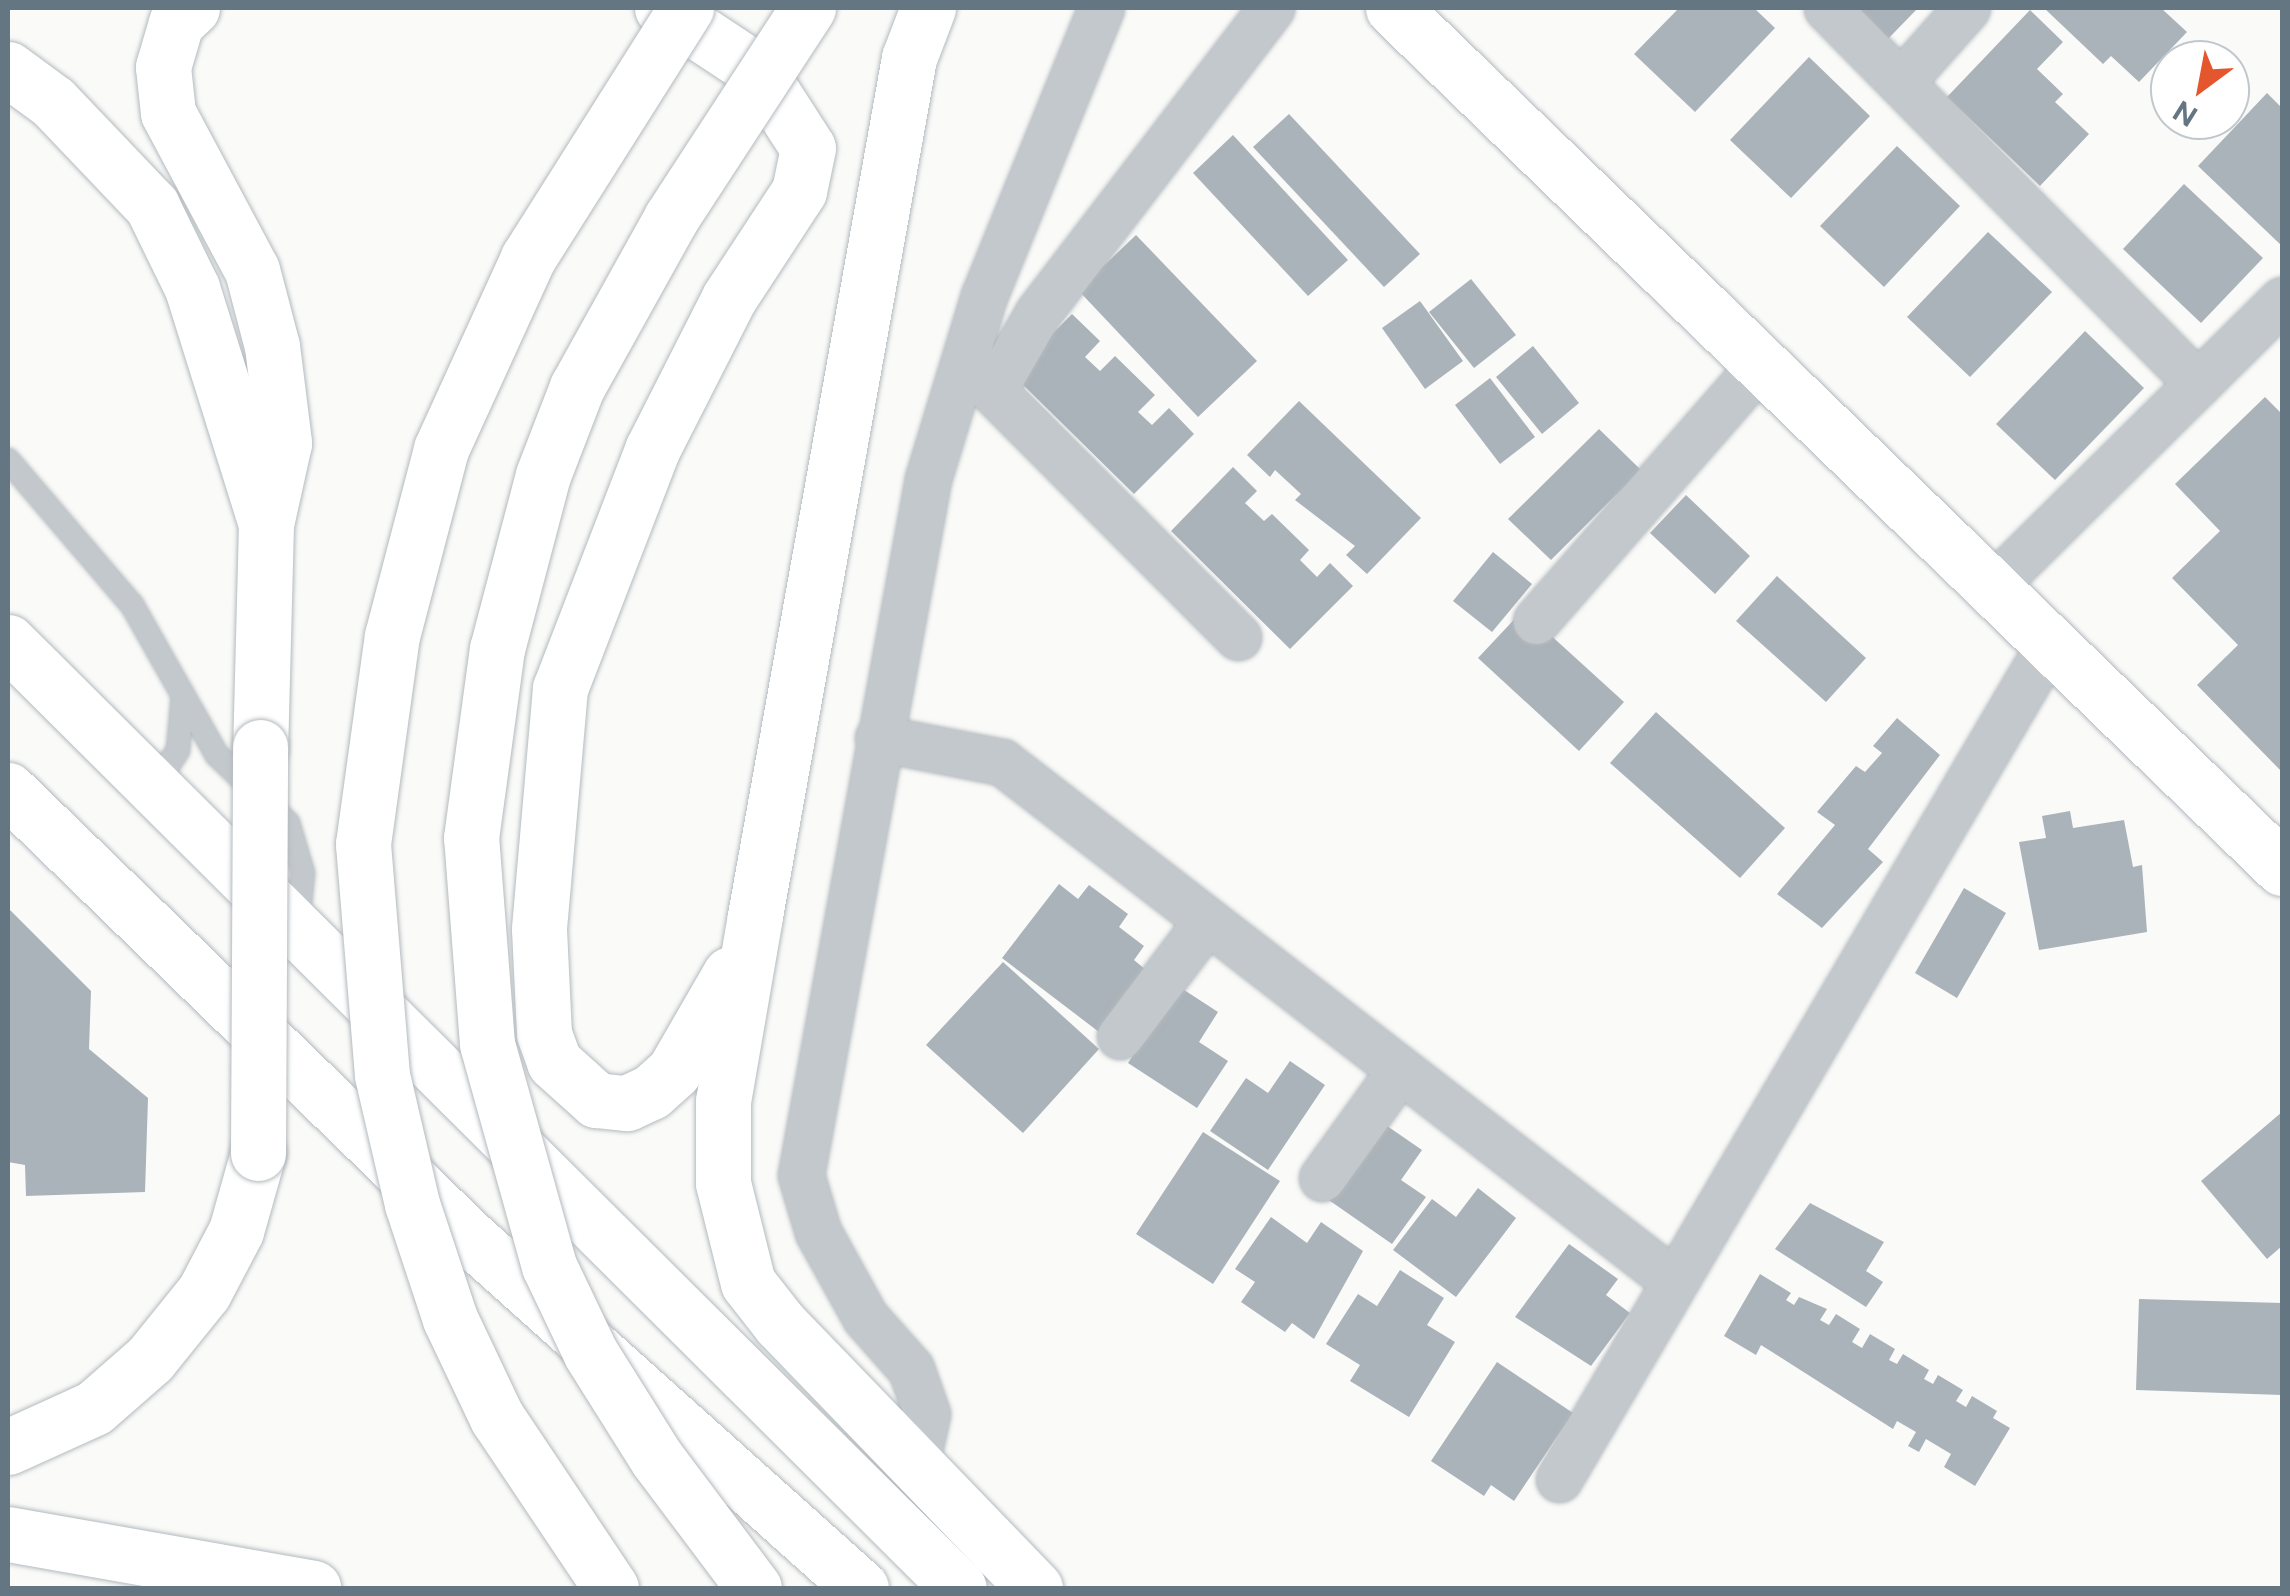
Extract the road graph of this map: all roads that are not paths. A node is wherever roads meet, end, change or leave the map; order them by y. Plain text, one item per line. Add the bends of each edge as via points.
1 (192, 8) edge
2 (662, 8) edge
3 (686, 8) edge
4 (808, 8) edge
5 (928, 8) edge
6 (1101, 8) edge
7 (1271, 8) edge
8 (1394, 8) edge
9 (1827, 8) edge
10 (1967, 8) edge
11 (8, 70) edge
12 (1900, 82) junction
13 (2282, 300) edge
14 (1761, 364) junction
15 (978, 376) junction
16 (2198, 384) junction
17 (8, 460) edge
18 (266, 524) junction
19 (1992, 587) junction
20 (1536, 621) dead end
21 (1238, 637) dead end
22 (8, 642) edge
23 (2050, 643) junction
24 (183, 691) junction
25 (878, 738) junction
26 (153, 789) junction
27 (8, 790) edge
28 (2282, 868) edge
29 (755, 916) junction
30 (1206, 921) junction
31 (298, 934) junction
32 (1120, 1036) dead end
33 (1400, 1070) junction
34 (1322, 1178) dead end
35 (1675, 1282) junction
36 (8, 1447) edge
37 (916, 1464) junction
38 (1559, 1478) dead end
39 (8, 1534) edge
40 (313, 1588) edge
41 (611, 1588) edge
42 (754, 1588) edge
43 (861, 1588) edge
44 (959, 1588) edge
45 (1035, 1588) edge

1 - 18 main road via 176,22 163,68 168,113 252,270 272,346 284,444
2 - 29 main road via 760,72 808,148 799,190 729,298 652,450 560,688 539,930 544,1034 571,1083 596,1100 627,1103 674,1072 716,1009
3 - 41 main road, bridge via 528,258 441,449 392,636 364,844 382,1076 412,1204 450,1319 497,1418
4 - 42 main road, bridge via 672,218 577,387 542,475 497,649 471,838 487,1044 549,1266 590,1352 648,1444
5 - 29 main road via 909,58
6 - 15 street via 1074,60
7 - 15 street via 1038,313
8 - 14 main road
9 - 12 street
10 - 12 street
11 - 18 main road via 53,102 152,206 192,288
12 - 16 street
13 - 16 street
14 - 19 main road
14 - 20 street
15 - 21 street
15 - 25 street via 928,479
16 - 19 street
17 - 24 lane via 132,605
18 - 36 main road, bridge via 258,1153 236,1230 204,1292 150,1359 94,1408
19 - 23 main road
22 - 26 main road
23 - 28 main road
23 - 35 street
24 - 26 lane via 178,750
24 - 31 lane via 217,755 288,823 303,873
25 - 30 street via 1002,762
25 - 37 street via 801,1175 818,1232 865,1317 912,1369 927,1414
26 - 31 main road
27 - 43 main road via 469,1237
29 - 37 main road via 723,1101 732,1238 748,1283 780,1324
30 - 32 street
30 - 33 street
31 - 44 main road
33 - 34 street
33 - 35 street
35 - 38 street
37 - 45 main road
39 - 40 main road

